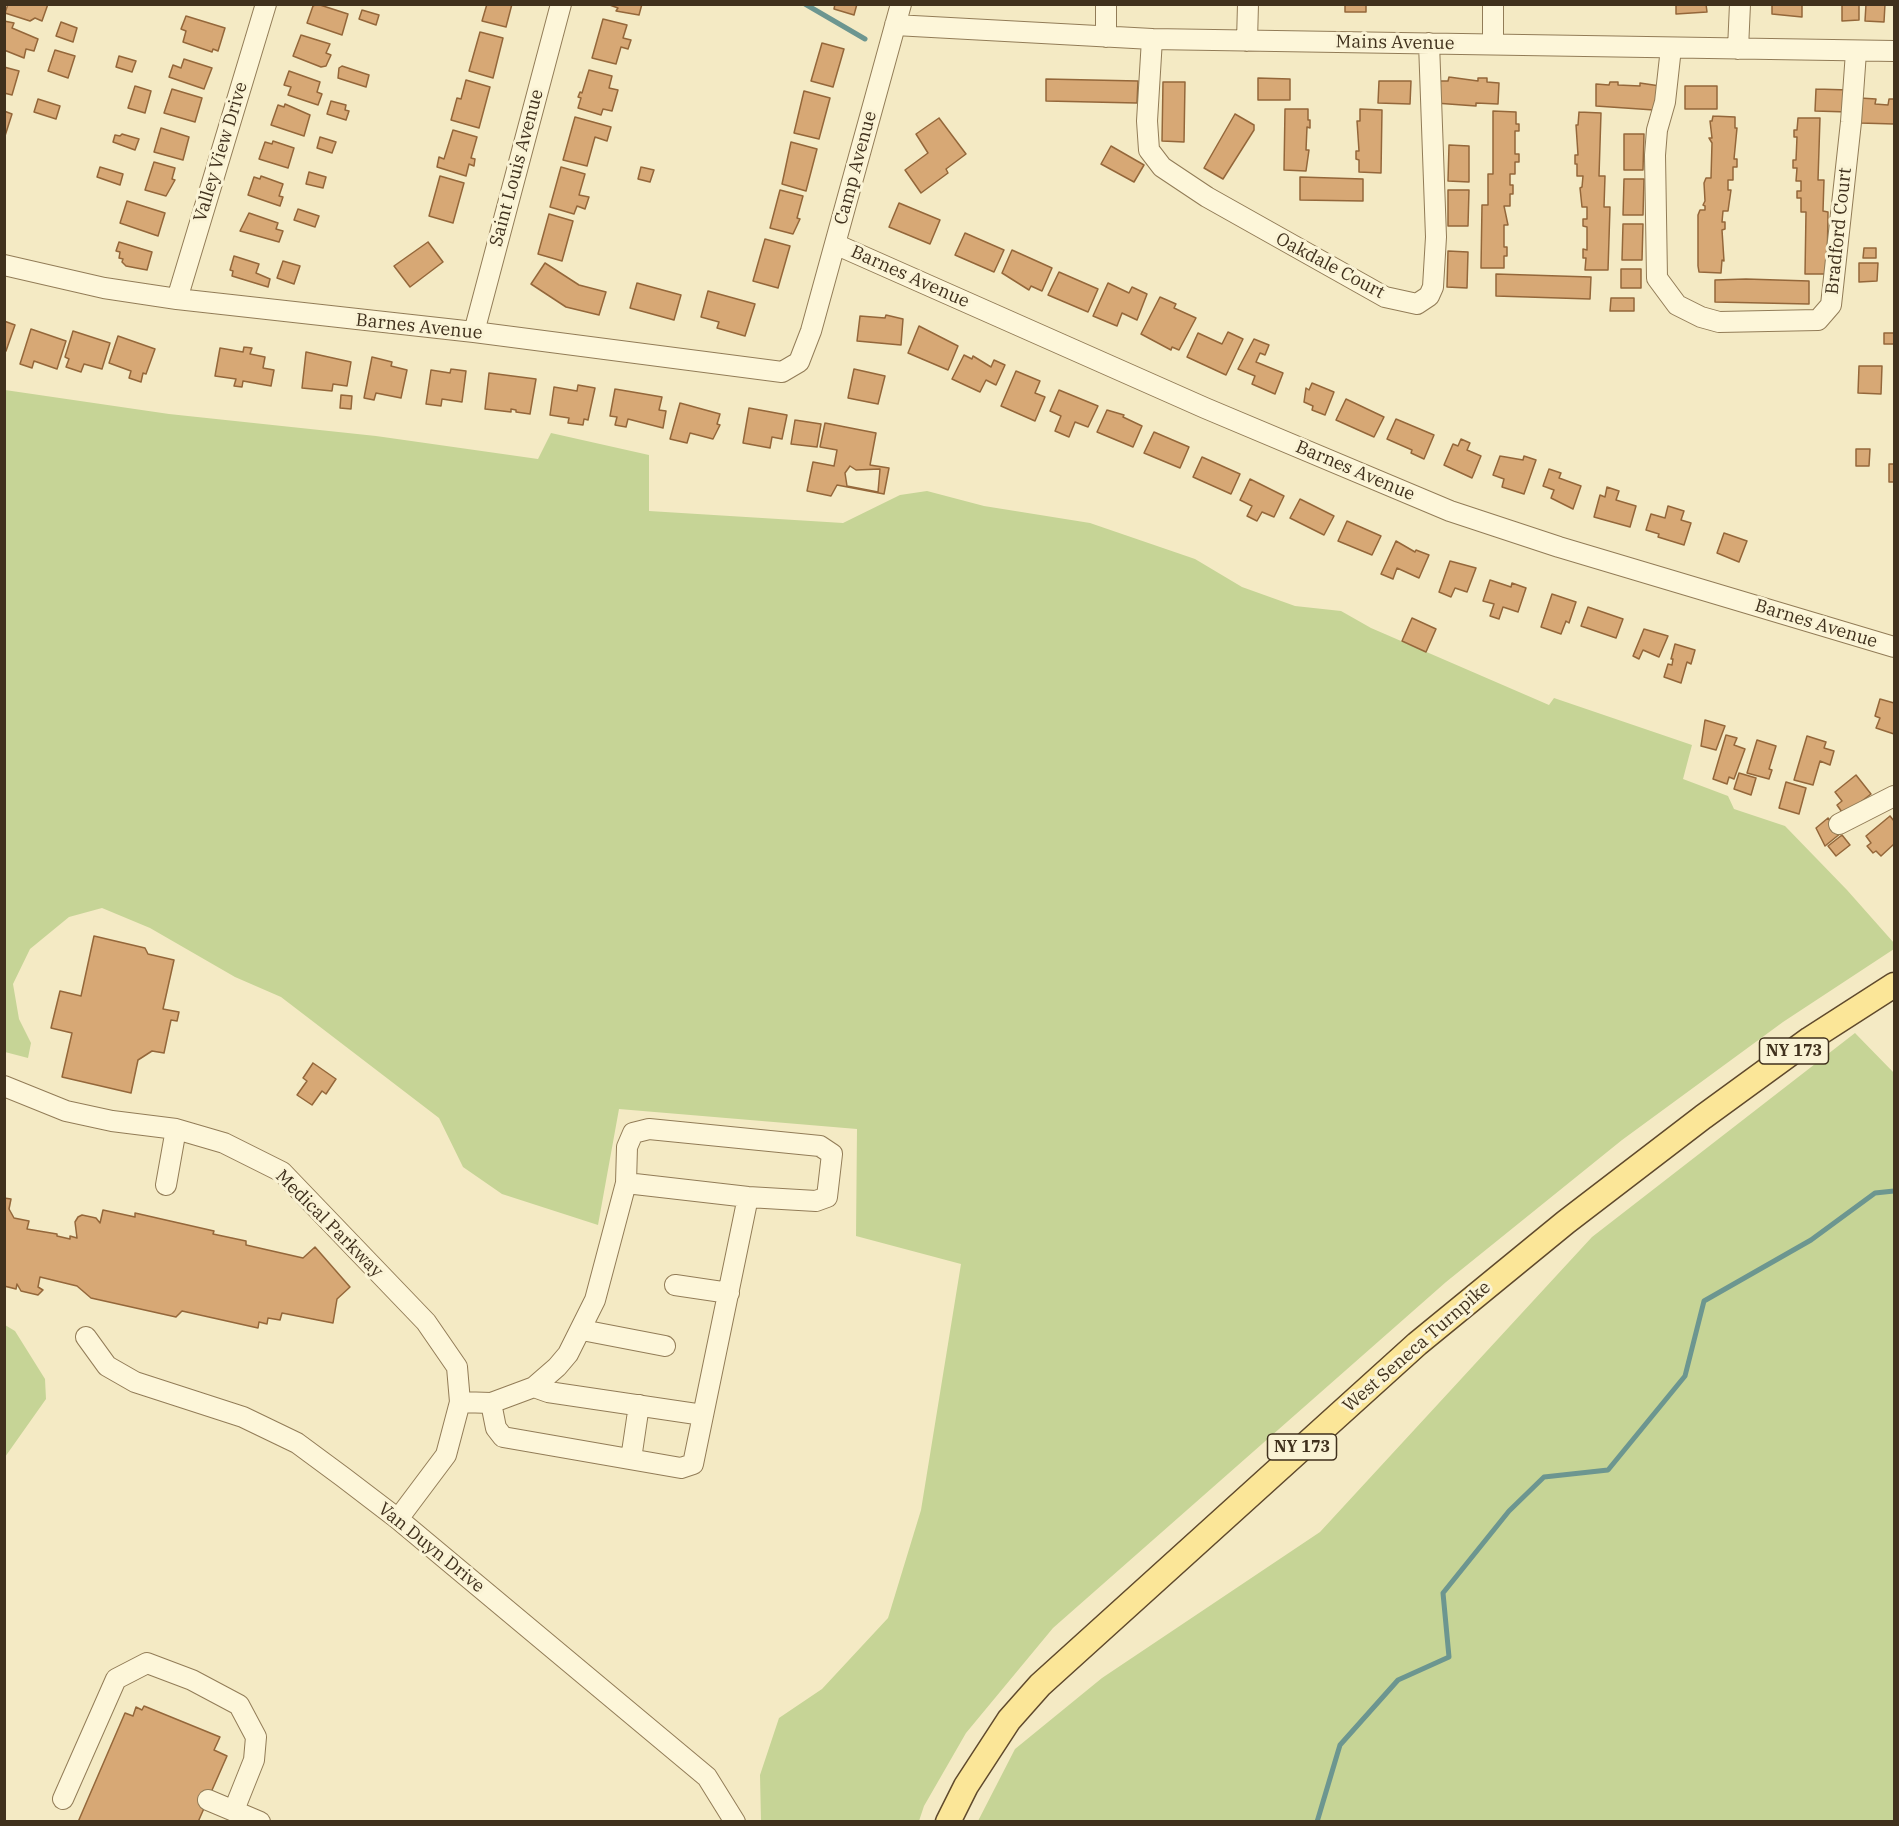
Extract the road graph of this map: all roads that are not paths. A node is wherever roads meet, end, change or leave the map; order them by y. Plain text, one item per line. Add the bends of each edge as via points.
1 (266, 4) edge
2 (561, 4) edge
3 (901, 4) edge
4 (1106, 4) edge
5 (1248, 4) edge
6 (1493, 4) edge
7 (1740, 4) edge
8 (895, 25) junction
9 (1106, 37) junction
10 (1152, 39) junction
11 (1247, 40) junction
12 (1429, 43) junction
13 (1493, 44) junction
14 (1671, 48) junction
15 (1738, 49) junction
16 (1894, 51) edge
17 (1856, 52) junction
18 (835, 244) junction
19 (4, 265) edge
20 (177, 299) junction
21 (811, 331) joint
22 (474, 332) junction
23 (1894, 647) edge
24 (1894, 796) edge
25 (1839, 824) dead end
26 (1894, 985) edge
27 (4, 1086) edge
28 (176, 1128) junction
29 (626, 1183) junction
30 (166, 1185) dead end
31 (748, 1197) junction
32 (675, 1285) dead end
33 (729, 1293) junction
34 (582, 1330) junction
35 (86, 1337) dead end
36 (665, 1346) dead end
37 (534, 1387) junction
38 (460, 1402) junction
39 (491, 1403) junction
40 (639, 1405) junction
41 (703, 1415) junction
42 (631, 1459) junction
43 (398, 1519) junction
44 (63, 1799) dead end
45 (208, 1800) dead end
46 (234, 1810) junction
47 (260, 1821) edge
48 (735, 1821) edge
49 (948, 1821) edge

1 - 20 street, Valley View Drive
2 - 22 street, Saint Louis Avenue
3 - 8 street, Camp Avenue
4 - 9 street
5 - 11 street
6 - 13 street
7 - 15 street
8 - 9 street, Mains Avenue
8 - 18 street, Camp Avenue
9 - 10 street, Mains Avenue
10 - 11 street, Mains Avenue
10 - 12 street, Oakdale Court via 1149,150 1162,167 1314,259 1385,297 1417,304 1429,296 1433,287 1436,237
11 - 12 street, Mains Avenue
12 - 13 street, Mains Avenue
13 - 14 street, Mains Avenue
14 - 15 street, Mains Avenue
14 - 17 street, Bradford Court via 1655,155 1657,278 1677,305 1719,322 1818,320 1831,304
15 - 17 street, Mains Avenue
16 - 17 street, Mains Avenue
18 - 21 street, Camp Avenue
18 - 23 street, Barnes Avenue via 1205,408 1450,511
19 - 20 street, Barnes Avenue via 104,288
20 - 22 street, Barnes Avenue
21 - 22 street, Barnes Avenue via 799,362 782,372
24 - 25 street
26 - 49 main road, West Seneca Turnpike / NY 173 via 1703,1117 1566,1222 1408,1352 1041,1685 1009,1720 966,1785
27 - 28 street, Medical Parkway via 66,1112
28 - 30 street
28 - 38 street, Medical Parkway via 224,1143 282,1172 426,1322 457,1367
29 - 31 street
29 - 31 street via 627,1147 633,1133 649,1129 820,1146 832,1154 827,1197 816,1201
29 - 34 street via 596,1300
31 - 33 street
32 - 33 street
33 - 41 street
34 - 36 street
34 - 37 street via 557,1368
35 - 43 street, Van Duyn Drive via 107,1366 135,1382 243,1417 297,1443
37 - 39 street
37 - 40 street
38 - 39 street
38 - 43 street, Medical Parkway via 446,1455
39 - 42 street via 496,1428 503,1437
40 - 41 street
40 - 42 street
41 - 42 street via 693,1464 681,1468
43 - 48 street, Van Duyn Drive via 707,1778
44 - 46 street via 116,1679 147,1663 192,1680 239,1705 256,1737 254,1760
45 - 46 street
46 - 47 street

